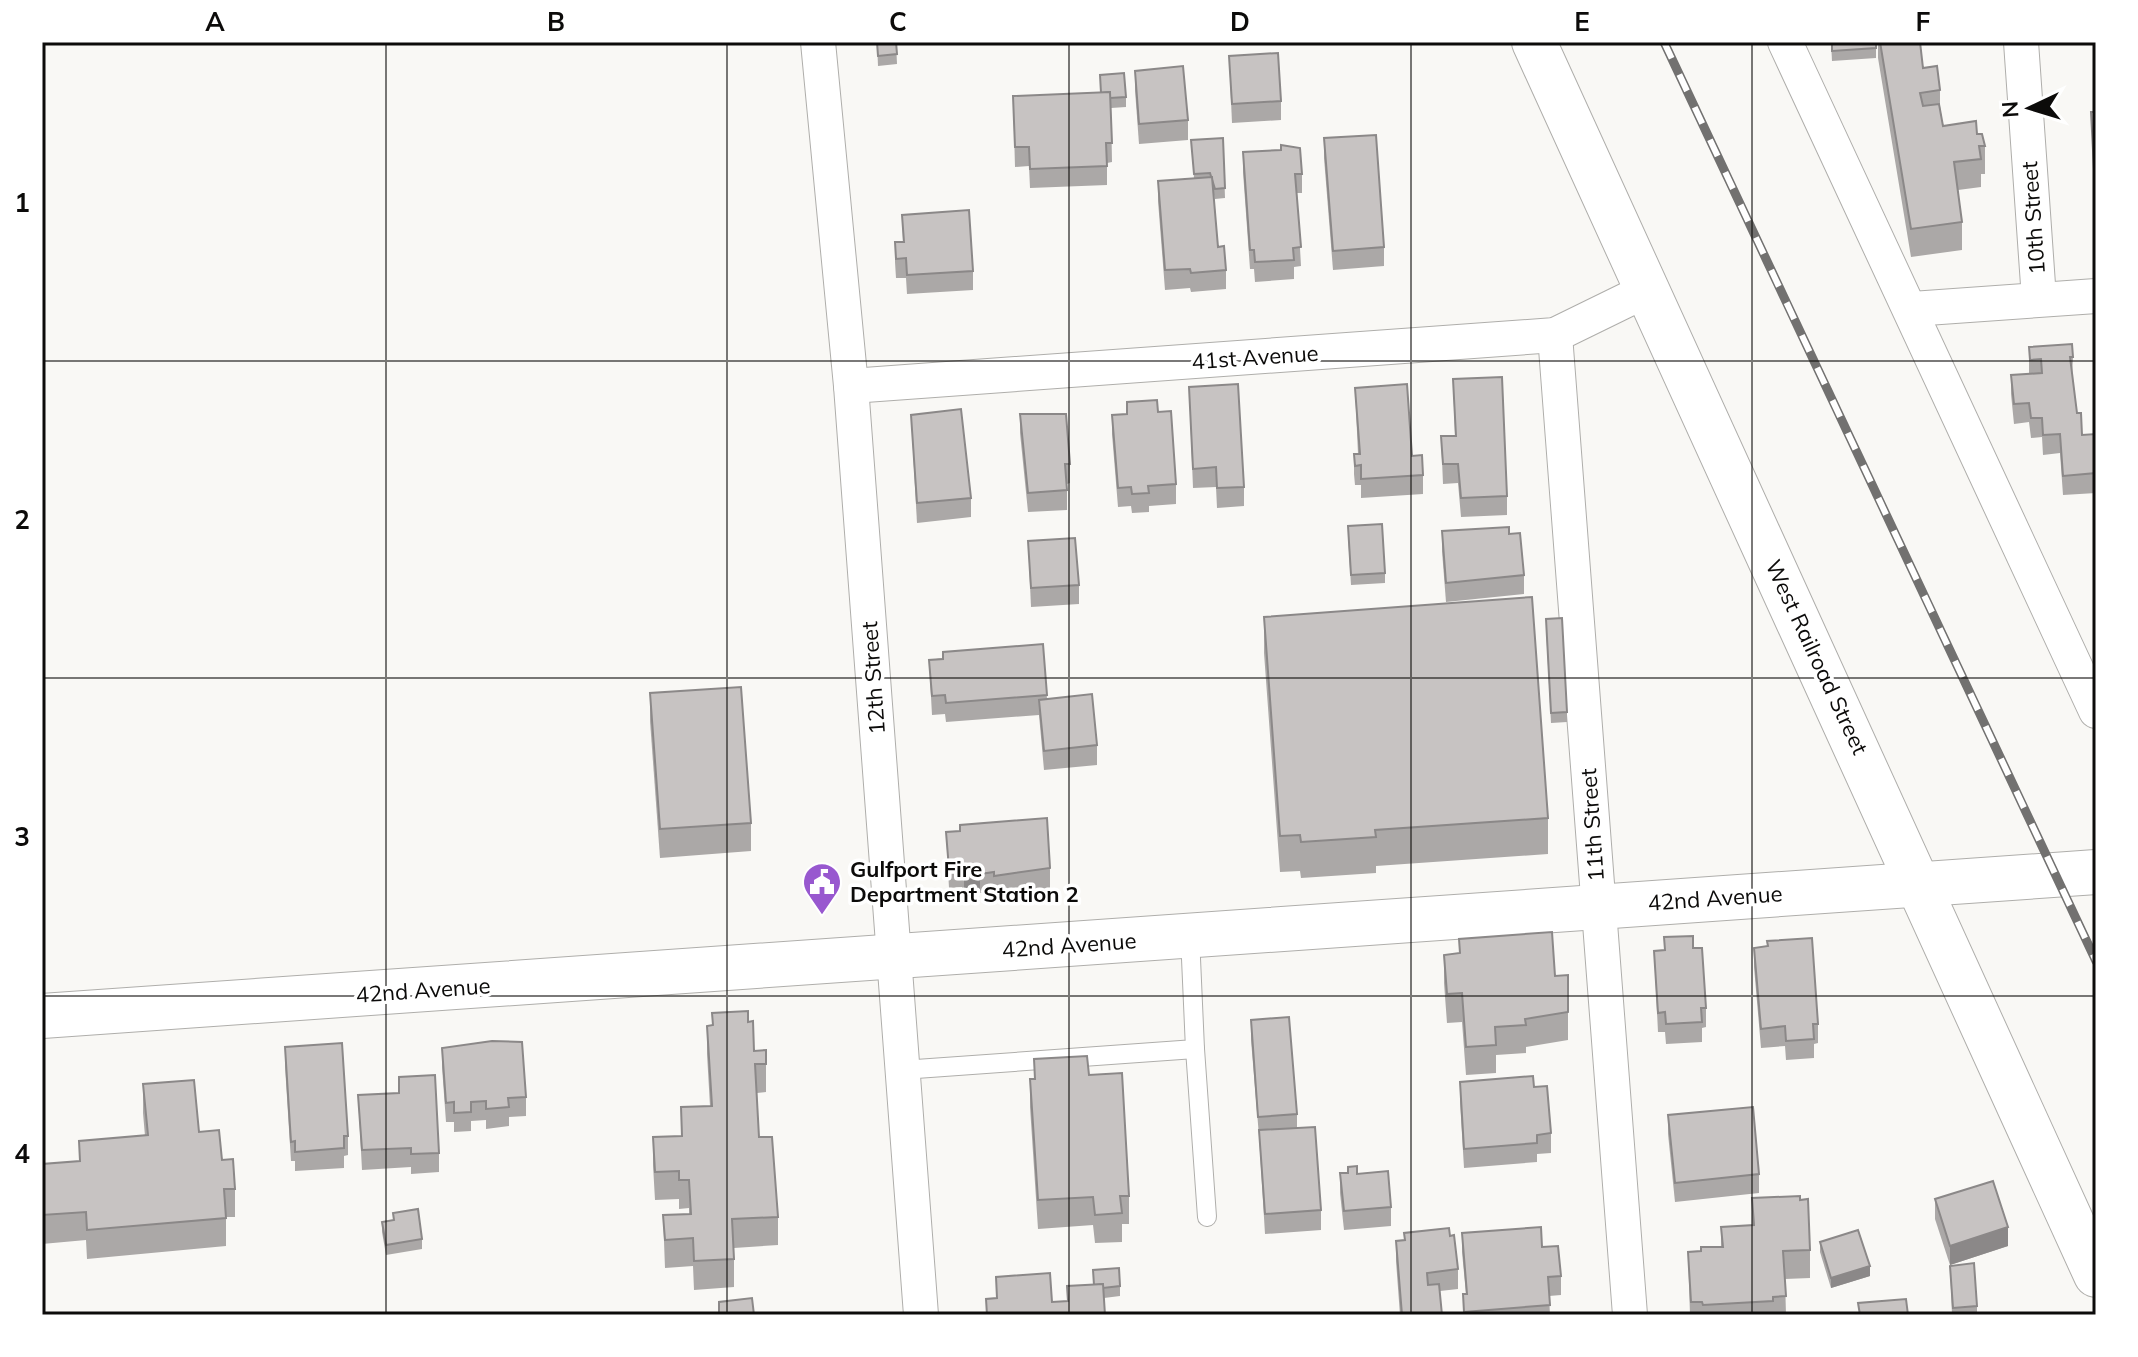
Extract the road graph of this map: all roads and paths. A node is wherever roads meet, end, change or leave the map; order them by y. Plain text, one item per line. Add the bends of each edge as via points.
1 (818, 42) edge
2 (1534, 42) edge
3 (1785, 42) edge
4 (2021, 42) edge
5 (1649, 289) junction
6 (2096, 296) edge
7 (2039, 299) junction
8 (1912, 309) junction
9 (1555, 335) junction
10 (851, 386) junction
11 (2096, 711) edge
12 (2096, 872) edge
13 (1919, 882) junction
14 (1598, 907) junction
15 (1190, 936) junction
16 (893, 958) junction
17 (42, 1016) edge
18 (1195, 1049) junction
19 (902, 1070) junction
20 (1207, 1217) dead end
21 (2096, 1275) edge
22 (921, 1315) edge
23 (1630, 1315) edge

1 - 10 street, 12th Street
2 - 5 street, West Railroad Street
3 - 8 street
4 - 7 street, 10th Street
5 - 9 street, 41st Avenue
5 - 13 street, West Railroad Street
6 - 7 street
7 - 8 street
8 - 11 street
9 - 10 street, 41st Avenue
9 - 14 street, 11th Street
10 - 16 street, 12th Street
12 - 13 street, 42nd Avenue
13 - 14 street, 42nd Avenue
13 - 21 street, West Railroad Street
14 - 15 street, 42nd Avenue
14 - 23 street, 11th Street
15 - 16 street, 42nd Avenue
15 - 18 lane
16 - 17 street, 42nd Avenue
16 - 19 street, 12th Street
18 - 19 lane
18 - 20 lane
19 - 22 street, 12th Street

